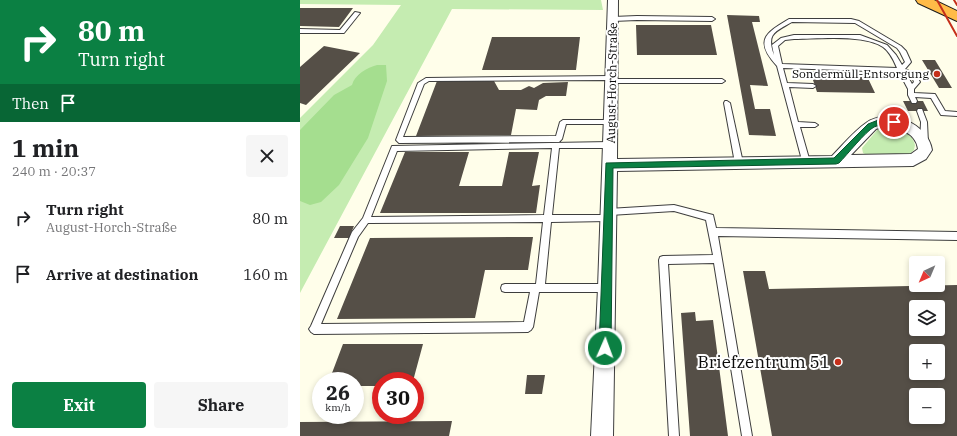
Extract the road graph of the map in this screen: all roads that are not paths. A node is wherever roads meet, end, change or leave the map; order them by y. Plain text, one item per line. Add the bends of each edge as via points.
1 (613, 0) edge
2 (923, 0) edge
3 (944, 0) edge
4 (957, 6) edge
5 (357, 13) dead end
6 (957, 17) edge
7 (613, 19) junction
8 (712, 19) dead end
9 (300, 31) edge
10 (780, 66) junction
11 (901, 70) junction
12 (612, 79) junction
13 (722, 81) dead end
14 (785, 85) junction
15 (813, 86) dead end
16 (727, 104) dead end
17 (920, 111) dead end
18 (957, 114) edge
19 (611, 122) junction
20 (796, 124) junction
21 (815, 125) dead end
22 (399, 140) junction
23 (924, 143) junction
24 (610, 145) junction
25 (556, 146) junction
26 (395, 148) junction
27 (836, 161) junction
28 (806, 162) junction
29 (739, 163) junction
30 (609, 165) junction
31 (608, 215) junction
32 (548, 218) junction
33 (366, 220) junction
34 (713, 232) junction
35 (957, 236) edge
36 (718, 259) junction
37 (505, 288) dead end
38 (537, 288) junction
39 (607, 288) junction
40 (602, 436) edge
41 (674, 436) edge
42 (746, 436) edge

1 - 7 street, August-Horch-Straße
2 - 6 highway
3 - 4 highway
5 - 9 lane via 342,32
7 - 8 lane
7 - 12 street, August-Horch-Straße
10 - 11 lane
10 - 11 lane via 775,45 783,39 860,37 885,46
10 - 11 lane via 771,56 767,44 774,30 791,20 838,20 856,22 899,47 908,62
10 - 14 lane
11 - 18 lane via 914,76 917,82 912,95 933,96 943,113
12 - 13 lane
12 - 19 street, August-Horch-Straße
12 - 22 lane via 428,79 421,83
14 - 15 lane
14 - 20 lane
16 - 29 lane
17 - 23 lane via 924,122
19 - 22 lane via 563,122 559,139
19 - 24 street, August-Horch-Straße
20 - 21 lane
20 - 28 lane
22 - 26 lane
23 - 27 street via 925,150 921,156 913,160
23 - 27 street via 918,134 906,126 894,122 881,122 871,126
24 - 25 lane
24 - 30 street, August-Horch-Straße
25 - 26 lane
25 - 32 lane
26 - 33 lane
27 - 28 street
28 - 29 street
29 - 30 street
30 - 31 street, August-Horch-Straße
31 - 32 lane
31 - 34 lane via 674,208 710,218
31 - 39 street, August-Horch-Straße
32 - 33 lane
32 - 38 lane
33 - 38 lane via 355,235 314,329 528,328
34 - 35 lane
34 - 36 lane
36 - 41 lane via 664,260
36 - 42 lane
37 - 38 lane
38 - 39 lane
39 - 40 street, August-Horch-Straße

